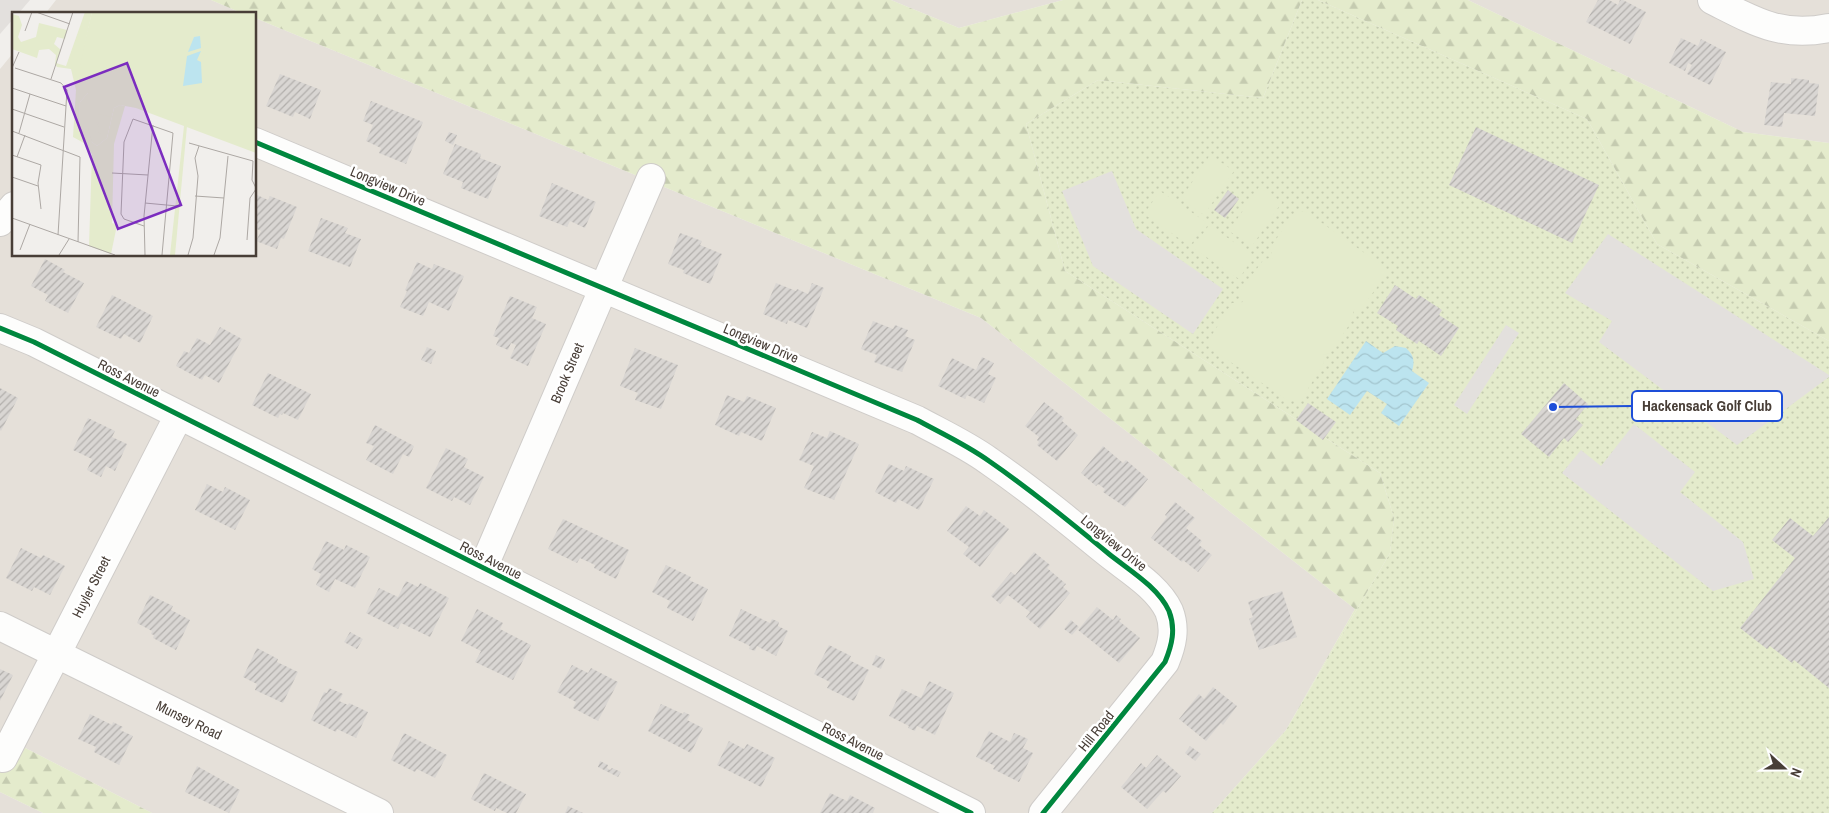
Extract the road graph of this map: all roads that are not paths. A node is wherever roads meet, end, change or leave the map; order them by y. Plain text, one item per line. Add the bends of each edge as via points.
1 (1712, 0) edge
2 (1829, 28) edge
3 (256, 142) edge
4 (651, 178) dead end
5 (12, 208) edge
6 (0, 222) edge
7 (603, 288) junction
8 (0, 328) edge
9 (179, 415) junction
10 (483, 568) junction
11 (0, 626) edge
12 (56, 654) junction
13 (1165, 662) joint
14 (3, 758) dead end
15 (379, 813) edge
16 (972, 813) edge
17 (1043, 813) edge

1 - 2 street via 1760,24 1786,31 1813,32
3 - 7 street, Longview Drive
4 - 7 street, Brook Street
5 - 6 street
7 - 10 street, Brook Street
7 - 13 street, Longview Drive via 917,420 989,461 1084,532 1161,598 1173,627 1172,644
8 - 9 street, Ross Avenue
9 - 10 street, Ross Avenue
9 - 12 street, Huyler Street
10 - 16 street, Ross Avenue
11 - 12 street, Munsey Road
12 - 14 street, Huyler Street
12 - 15 street, Munsey Road
13 - 17 street, Hill Road

